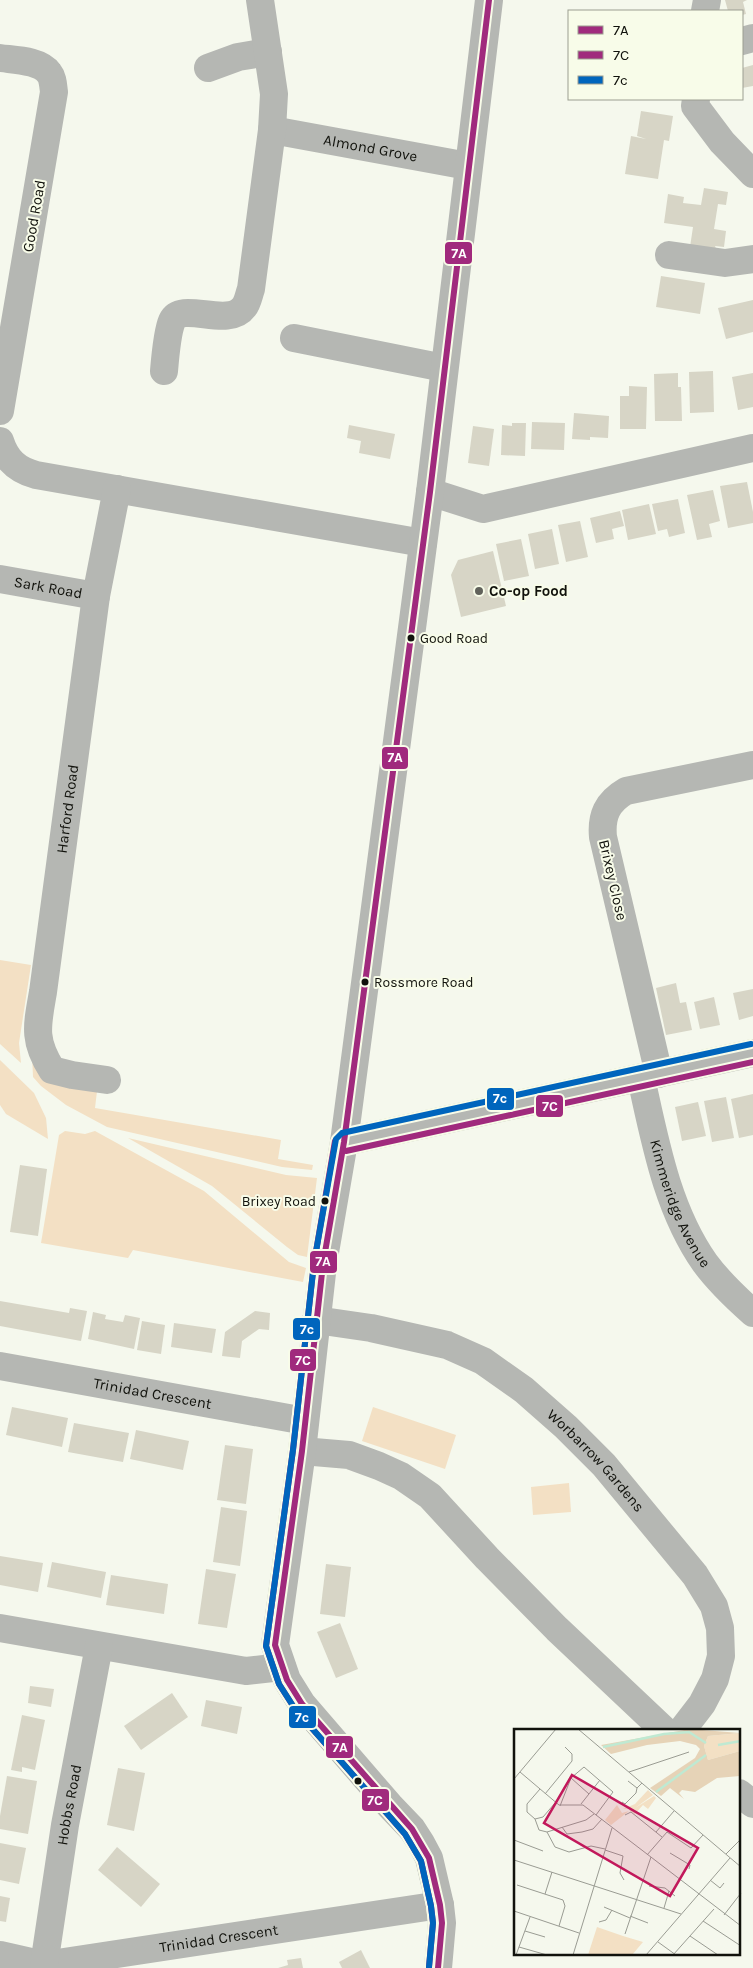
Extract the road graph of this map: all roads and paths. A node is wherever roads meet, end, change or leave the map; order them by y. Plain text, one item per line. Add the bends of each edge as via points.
1 (260, 0) edge
2 (489, 0) edge
3 (268, 52) junction
4 (0, 58) edge
5 (208, 68) dead end
6 (696, 100) edge
7 (272, 130) junction
8 (468, 166) junction
9 (753, 174) edge
10 (669, 255) dead end
11 (753, 259) edge
12 (294, 338) dead end
13 (444, 368) junction
14 (164, 371) dead end
15 (0, 411) edge
16 (0, 441) edge
17 (753, 448) edge
18 (116, 489) junction
19 (430, 492) junction
20 (423, 543) junction
21 (0, 579) edge
22 (96, 596) junction
23 (753, 765) edge
24 (753, 1053) edge
25 (650, 1076) junction
26 (107, 1080) dead end
27 (344, 1142) junction
28 (753, 1313) edge
29 (316, 1320) junction
30 (0, 1366) edge
31 (305, 1421) junction
32 (302, 1452) junction
33 (0, 1628) edge
34 (99, 1646) junction
35 (282, 1668) junction
36 (663, 1729) edge
37 (683, 1729) edge
38 (740, 1794) edge
39 (753, 1804) edge
40 (440, 1906) junction
41 (0, 1955) edge
42 (44, 1965) junction
43 (438, 1968) edge

1 - 3 street
2 - 8 street
3 - 5 street via 238,56
3 - 7 street via 274,94
4 - 15 street, Good Road via 45,69 50,74 54,92
6 - 9 street via 695,106 722,142
7 - 8 street, Almond Grove
7 - 14 street via 251,289 244,307 234,314 222,316 178,314 172,320
8 - 13 street
10 - 11 street via 725,263
12 - 13 street
13 - 19 street
16 - 18 street via 9,460 24,471
17 - 19 street via 483,509
18 - 20 street
18 - 22 street, Harford Road
19 - 20 street
20 - 27 street
21 - 22 street, Sark Road
22 - 26 street, Harford Road via 37,1026 42,1054 52,1070
23 - 25 street, Brixey Close via 626,791 617,796 604,815 603,837
24 - 25 street
25 - 27 street
25 - 28 street, Kimmeridge Avenue via 661,1166 680,1218 705,1263
27 - 29 street
29 - 31 street
29 - 37 street, Worbarrow Gardens via 447,1344 483,1361 524,1390 604,1465 695,1575 714,1606 720,1628 721,1656 715,1679 702,1704
30 - 31 street, Trinidad Crescent
31 - 32 street
32 - 35 street via 275,1645
32 - 36 street via 349,1455 401,1476 430,1496 557,1629
33 - 34 street
34 - 35 street via 246,1671
34 - 42 street, Hobbs Road via 65,1825
35 - 40 street via 302,1704 412,1829 428,1858
38 - 39 street
40 - 42 street, Trinidad Crescent
40 - 43 street via 442,1923
41 - 42 street, Trinidad Crescent

